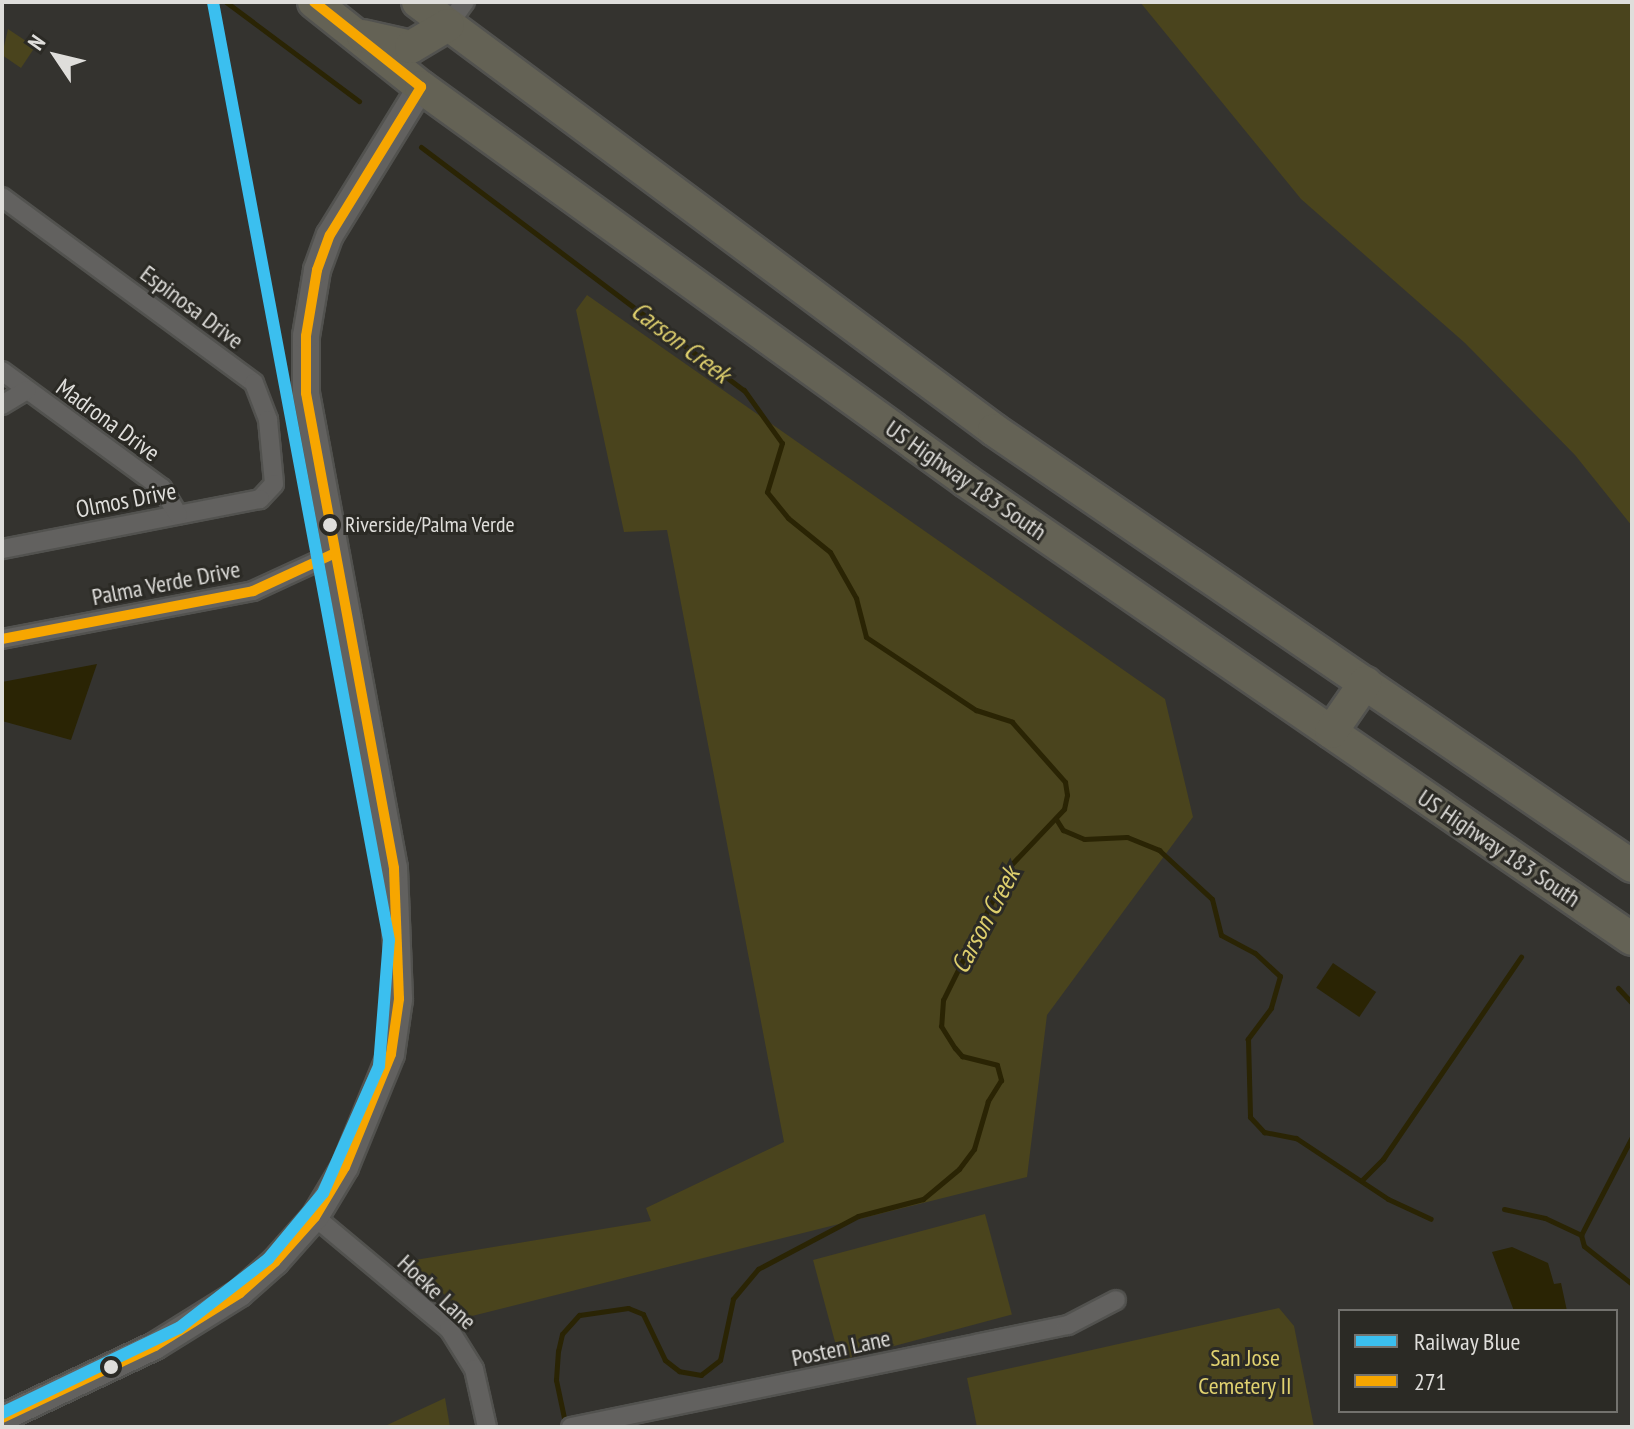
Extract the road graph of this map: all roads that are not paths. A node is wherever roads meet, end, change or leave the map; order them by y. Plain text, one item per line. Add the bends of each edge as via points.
1 (314, 2) edge
2 (418, 2) edge
3 (457, 13) edge
4 (354, 34) junction
5 (490, 57) junction
6 (421, 87) junction
7 (2, 197) edge
8 (2, 371) edge
9 (27, 390) junction
10 (2, 405) edge
11 (260, 499) joint
12 (178, 515) junction
13 (2, 549) edge
14 (333, 554) junction
15 (2, 639) edge
16 (1365, 683) junction
17 (1331, 732) junction
18 (1632, 866) edge
19 (1632, 939) edge
20 (315, 1217) junction
21 (1116, 1300) dead end
22 (2, 1418) edge
23 (487, 1427) edge
24 (571, 1427) edge

1 - 4 highway, US Highway 183 South
2 - 3 highway
3 - 4 highway via 411,47
3 - 5 highway
4 - 6 highway, US Highway 183 South
5 - 6 highway via 442,54 431,63
5 - 16 highway via 994,430
6 - 14 main road via 347,202 313,290 306,393
6 - 17 highway, US Highway 183 South via 953,472
7 - 11 street, Espinosa Drive via 254,383 268,420 274,484
8 - 9 street, Madrona Drive
9 - 10 street
9 - 12 street, Madrona Drive via 162,488
11 - 12 street, Olmos Drive
12 - 13 street, Olmos Drive
14 - 15 street, Palma Verde Drive via 253,591
14 - 20 main road via 394,868 399,999 378,1096
16 - 17 highway
16 - 18 highway
17 - 19 highway, US Highway 183 South
20 - 22 main road via 275,1262 209,1315
20 - 23 street, Hoeke Lane via 449,1329 474,1369
21 - 24 street, Posten Lane via 1068,1325

